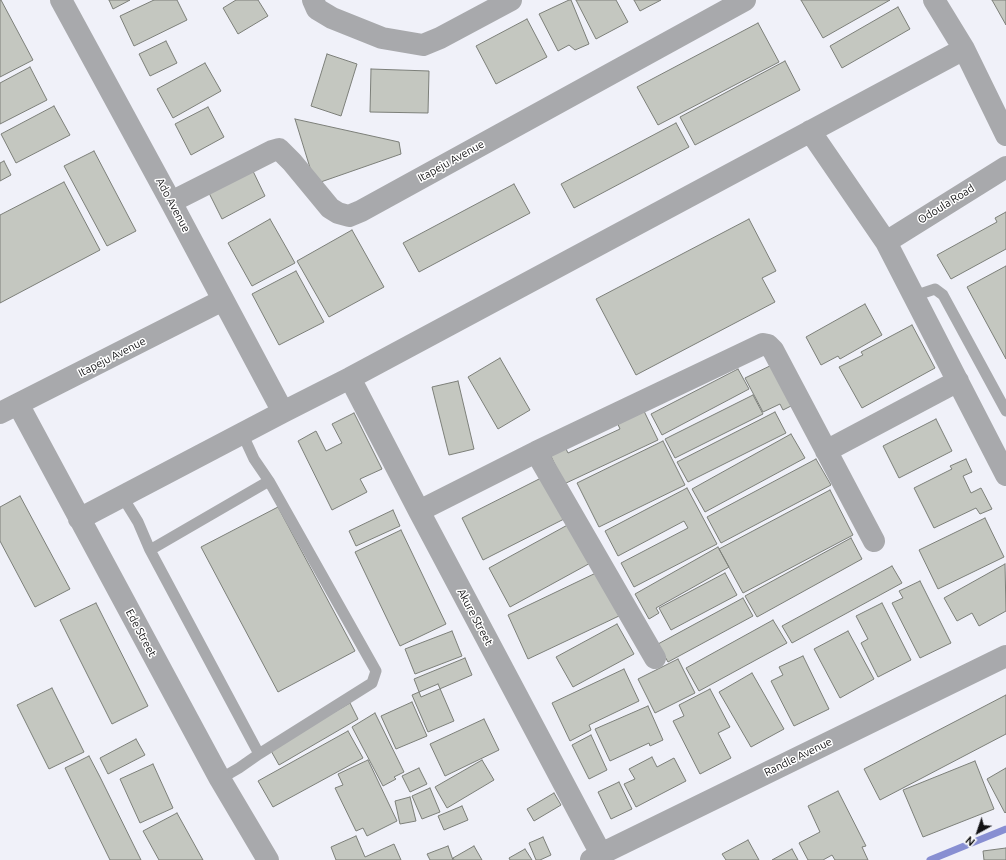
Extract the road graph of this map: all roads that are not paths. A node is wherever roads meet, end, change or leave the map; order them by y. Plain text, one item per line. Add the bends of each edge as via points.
1 (61, 0) edge
2 (312, 0) edge
3 (511, 0) edge
4 (745, 0) edge
5 (934, 0) edge
6 (964, 49) junction
7 (810, 131) junction
8 (1006, 135) edge
9 (1006, 166) edge
10 (171, 202) junction
11 (886, 242) junction
12 (914, 296) junction
13 (223, 300) junction
14 (350, 378) junction
15 (958, 381) junction
16 (9, 408) edge
17 (1006, 411) edge
18 (283, 412) junction
19 (242, 433) junction
20 (536, 452) junction
21 (826, 452) junction
22 (1006, 475) edge
23 (269, 481) junction
24 (122, 496) junction
25 (419, 511) junction
26 (79, 519) junction
27 (874, 541) dead end
28 (150, 550) junction
29 (1006, 656) edge
30 (655, 658) dead end
31 (259, 754) junction
32 (220, 779) junction
33 (596, 857) edge
34 (268, 860) edge

1 - 10 street, Ado Avenue
2 - 3 street via 317,9 332,18 382,38 423,45
4 - 10 street, Itapeju Avenue via 349,216 330,208 279,149
5 - 6 street
6 - 7 street
6 - 8 street
7 - 11 street
7 - 14 street
9 - 11 street, Odoula Road
10 - 13 street, Ado Avenue
11 - 12 street
12 - 15 street
12 - 17 lane via 935,289 943,295
13 - 16 street, Itapeju Avenue
13 - 18 street, Ado Avenue
14 - 18 street
14 - 25 street, Akure Street
15 - 21 street
15 - 22 street
16 - 26 street, Ede Street
18 - 19 street
19 - 23 lane via 254,459
19 - 24 street
20 - 21 street via 763,344 772,350
20 - 25 street
20 - 30 street
21 - 27 street
23 - 28 lane
23 - 31 lane via 376,671 372,683
24 - 26 street
24 - 28 lane via 138,522
25 - 33 street, Akure Street
26 - 32 street, Ede Street
28 - 31 lane
29 - 33 street, Randle Avenue
31 - 32 lane
32 - 34 street, Ede Street

